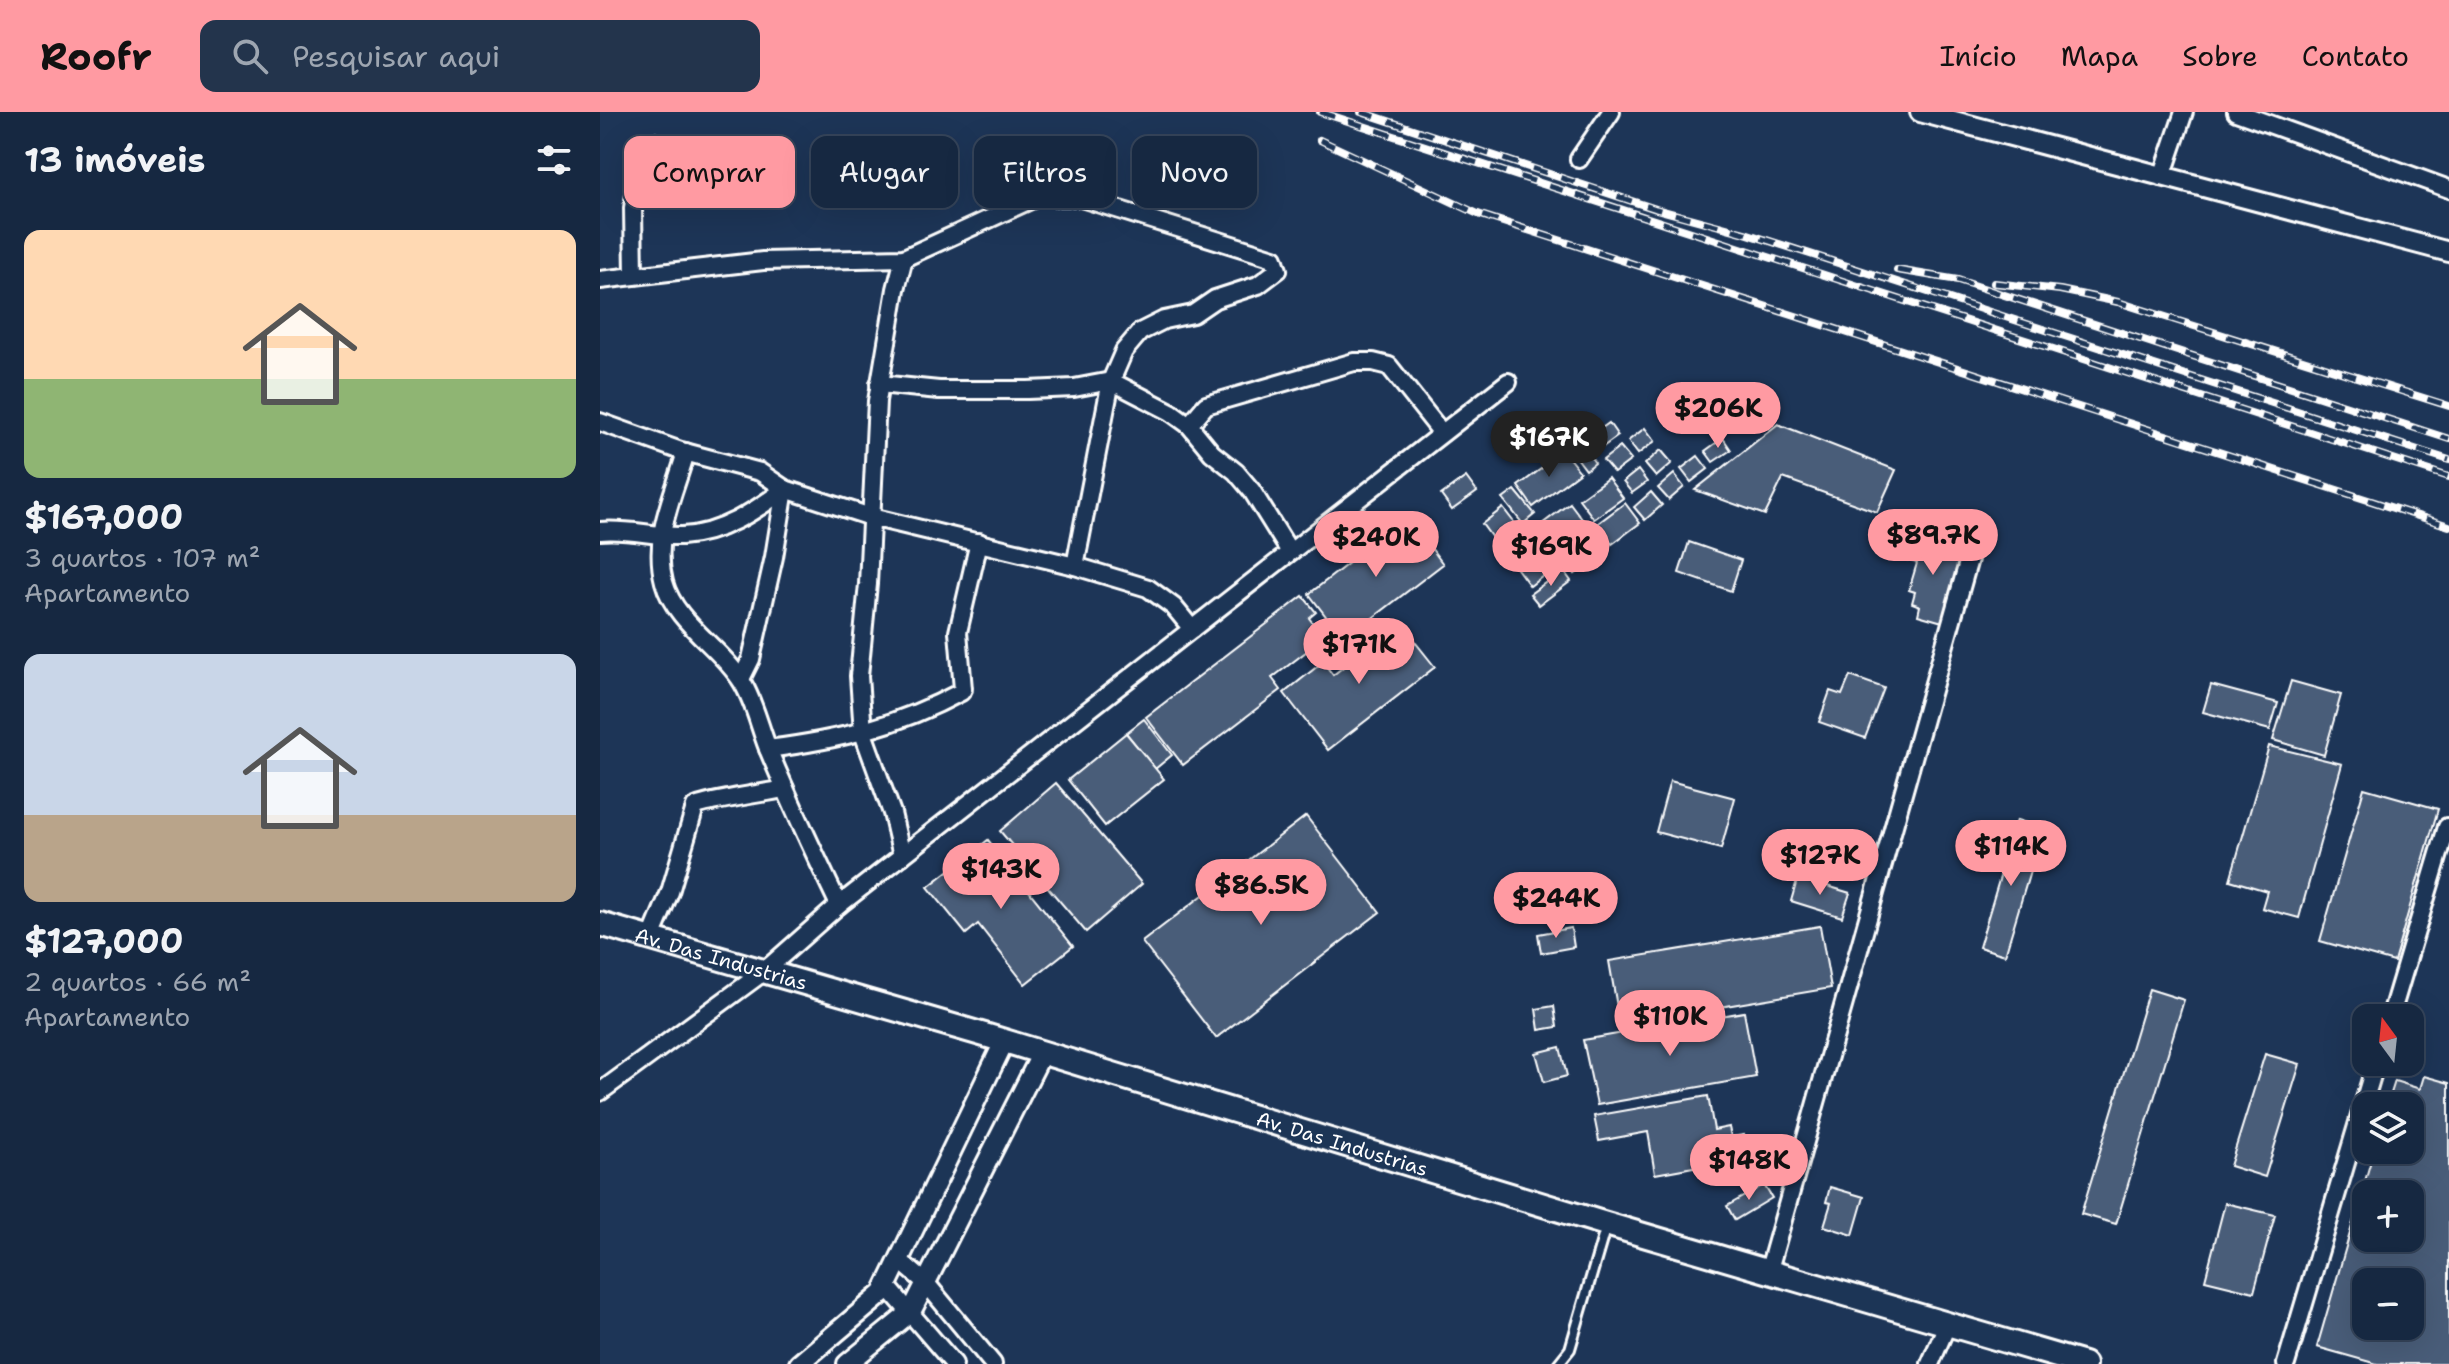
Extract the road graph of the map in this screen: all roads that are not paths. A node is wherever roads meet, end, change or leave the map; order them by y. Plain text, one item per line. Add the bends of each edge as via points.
1 (1611, 112) edge
2 (1920, 112) edge
3 (2184, 112) edge
4 (2236, 112) edge
5 (1579, 159) dead end
6 (2162, 177) junction
7 (2449, 189) edge
8 (634, 208) edge
9 (2449, 252) edge
10 (904, 258) junction
11 (634, 276) junction
12 (600, 280) edge
13 (1111, 381) junction
14 (1508, 382) dead end
15 (879, 384) junction
16 (600, 422) edge
17 (1189, 425) junction
18 (1442, 433) junction
19 (686, 452) junction
20 (785, 489) junction
21 (871, 517) junction
22 (600, 531) edge
23 (661, 534) junction
24 (979, 542) junction
25 (1290, 552) junction
26 (1969, 559) dead end
27 (1075, 566) junction
28 (1192, 629) junction
29 (741, 679) junction
30 (863, 733) junction
31 (768, 749) junction
32 (785, 789) junction
33 (2447, 827) dead end
34 (902, 856) junction
35 (839, 905) junction
36 (600, 924) edge
37 (650, 940) junction
38 (762, 973) junction
39 (2394, 1004) edge
40 (1004, 1042) junction
41 (1042, 1053) junction
42 (2372, 1076) edge
43 (600, 1092) edge
44 (1606, 1224) junction
45 (899, 1260) junction
46 (1768, 1273) junction
47 (926, 1283) junction
48 (887, 1286) junction
49 (911, 1312) junction
50 (1948, 1323) junction
51 (799, 1364) edge
52 (847, 1364) edge
53 (954, 1364) edge
54 (993, 1364) edge
55 (1558, 1364) edge
56 (1930, 1364) edge
57 (2084, 1364) edge
58 (2286, 1364) edge

1 - 5 street
2 - 6 street
3 - 6 street
4 - 7 street
6 - 9 street
8 - 11 street
10 - 11 street via 763,261
10 - 13 street via 1037,197 1078,197 1274,258 1278,270 1258,285 1140,332 1124,351
10 - 15 street
11 - 12 street
13 - 15 street via 1028,390
13 - 17 street
13 - 27 street
14 - 18 street
15 - 21 street
16 - 19 street
17 - 18 street via 1206,405 1354,362 1373,362 1389,366
17 - 25 street via 1252,491
18 - 25 street
19 - 20 street via 760,472
19 - 23 street
20 - 21 street
20 - 23 street via 749,515 712,530
20 - 29 street via 751,659
21 - 24 street
21 - 30 street via 859,676
22 - 23 street
23 - 29 street via 663,581 670,598
24 - 27 street
24 - 30 street via 958,632 963,689
25 - 28 street
26 - 46 street
27 - 28 street via 1148,588
28 - 34 street
29 - 31 street
30 - 31 street
30 - 34 street
31 - 32 street
32 - 35 street
32 - 37 street via 695,807
33 - 39 street
34 - 35 street
35 - 38 street
36 - 37 main road, Av. Das Industrias
37 - 38 main road, Av. Das Industrias
38 - 40 main road, Av. Das Industrias
38 - 43 street
40 - 41 main road, Av. Das Industrias
40 - 45 street
41 - 44 main road, Av. Das Industrias
41 - 47 street
42 - 58 street
44 - 46 main road, Av. Das Industrias
44 - 55 lane via 1570,1349
45 - 47 street
45 - 48 street
46 - 50 main road, Av. Das Industrias
47 - 49 street
47 - 54 street
48 - 49 street
48 - 51 street via 873,1304
49 - 52 street
49 - 53 street
50 - 56 street
50 - 57 main road, Av. Das Industrias

